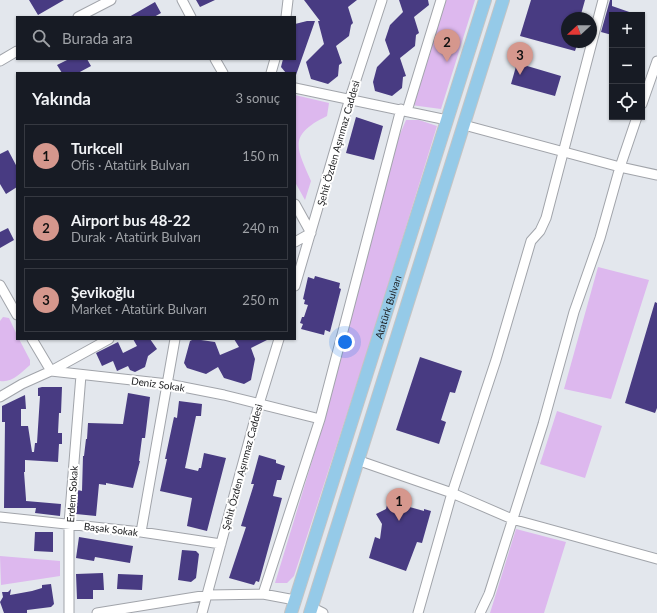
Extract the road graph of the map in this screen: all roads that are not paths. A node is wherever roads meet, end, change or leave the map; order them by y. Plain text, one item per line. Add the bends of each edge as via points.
1 (111, 0) edge
2 (182, 0) edge
3 (288, 0) edge
4 (382, 0) edge
5 (440, 0) edge
6 (485, 0) edge
7 (503, 0) edge
8 (603, 0) edge
9 (80, 16) edge
10 (190, 16) edge
11 (286, 16) edge
12 (16, 52) edge
13 (216, 60) edge
14 (275, 60) edge
15 (0, 61) edge
16 (657, 61) edge
17 (222, 72) edge
18 (271, 72) edge
19 (296, 88) edge
20 (645, 95) edge
21 (350, 98) junction
22 (404, 110) junction
23 (447, 120) junction
24 (636, 120) edge
25 (464, 125) junction
26 (562, 152) junction
27 (620, 167) junction
28 (657, 175) edge
29 (296, 206) edge
30 (311, 233) junction
31 (296, 241) edge
32 (296, 283) edge
33 (0, 285) edge
34 (10, 303) junction
35 (0, 304) edge
36 (16, 313) edge
37 (33, 340) edge
38 (107, 340) edge
39 (175, 340) edge
40 (279, 340) edge
41 (52, 372) junction
42 (80, 375) junction
43 (168, 384) junction
44 (0, 397) edge
45 (259, 404) junction
46 (320, 419) junction
47 (357, 460) junction
48 (452, 493) junction
49 (0, 516) edge
50 (512, 519) junction
51 (69, 524) junction
52 (141, 532) junction
53 (221, 544) junction
54 (657, 559) edge
55 (263, 594) junction
56 (208, 595) junction
57 (295, 600) junction
58 (311, 610) edge
59 (69, 613) edge
60 (97, 613) edge
61 (202, 613) edge
62 (291, 613) edge
63 (323, 613) edge
64 (418, 613) edge
65 (480, 613) edge

1 - 9 street
2 - 10 street
3 - 11 street
4 - 21 street, Şehit Özden Aşınmaz Caddesi
5 - 22 street
6 - 23 main road, Atatürk Bulvarı
7 - 25 main road, Atatürk Bulvarı
8 - 26 street
12 - 15 street
13 - 17 street
14 - 18 street
16 - 20 street
19 - 21 street
21 - 22 street
21 - 30 street, Şehit Özden Aşınmaz Caddesi
22 - 23 street
22 - 46 street
23 - 25 main road
23 - 57 main road, Atatürk Bulvarı
24 - 27 street
25 - 26 street
25 - 47 main road, Atatürk Bulvarı
26 - 27 street
26 - 48 street via 546,218 540,231 531,241 496,360
27 - 28 street
27 - 50 street via 600,238 574,312 544,424
29 - 30 street
30 - 31 street
30 - 32 street, Şehit Özden Aşınmaz Caddesi
33 - 34 street
34 - 35 street
34 - 36 street
37 - 41 street
38 - 41 street
39 - 43 street
40 - 45 street, Şehit Özden Aşınmaz Caddesi
41 - 42 street, Deniz Sokak
41 - 44 street, Deniz Sokak via 22,384
42 - 43 street, Deniz Sokak
42 - 51 street, Erdem Sokak
43 - 45 street, Deniz Sokak
43 - 52 street
45 - 46 street, Deniz Sokak
45 - 53 street, Şehit Özden Aşınmaz Caddesi
46 - 55 street
47 - 48 street
47 - 58 main road, Atatürk Bulvarı
48 - 50 street
48 - 64 street
49 - 51 street, Başak Sokak
50 - 54 street
50 - 65 street via 489,594
51 - 52 street, Başak Sokak
51 - 59 street, Erdem Sokak
52 - 53 street, Başak Sokak
53 - 56 street, Şehit Özden Aşınmaz Caddesi
55 - 56 street
55 - 57 street
56 - 60 street
56 - 61 street, Şehit Özden Aşınmaz Caddesi
57 - 58 main road
57 - 62 main road, Atatürk Bulvarı
58 - 63 street

